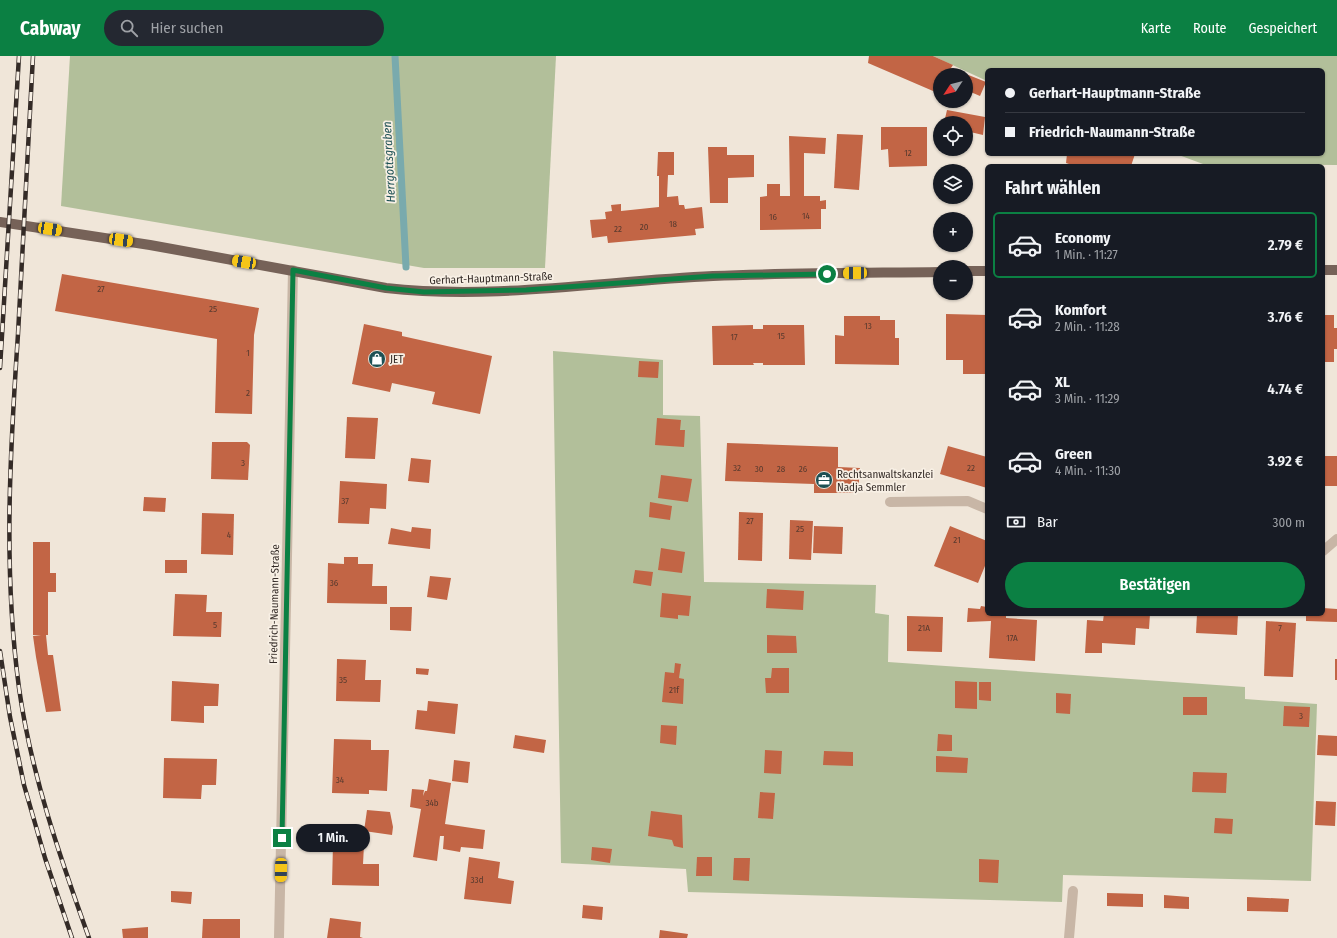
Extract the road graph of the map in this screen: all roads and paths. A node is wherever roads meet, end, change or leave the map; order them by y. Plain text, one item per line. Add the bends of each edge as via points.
1 (0, 222) edge
2 (293, 270) junction
3 (1325, 270) edge
4 (1337, 270) edge
5 (973, 271) edge
6 (985, 271) edge
7 (933, 272) edge
8 (890, 502) dead end
9 (985, 507) edge
10 (1337, 539) edge
11 (1325, 549) edge
12 (1073, 891) dead end
13 (279, 938) edge
14 (1070, 938) edge

1 - 2 main road, Gerhart-Hauptmann-Straße
2 - 7 main road, Gerhart-Hauptmann-Straße via 386,288 424,292 526,290 712,276
2 - 13 street, Friedrich-Naumann-Straße
3 - 4 main road
5 - 6 main road
8 - 9 street via 968,501
10 - 11 street
12 - 14 street

